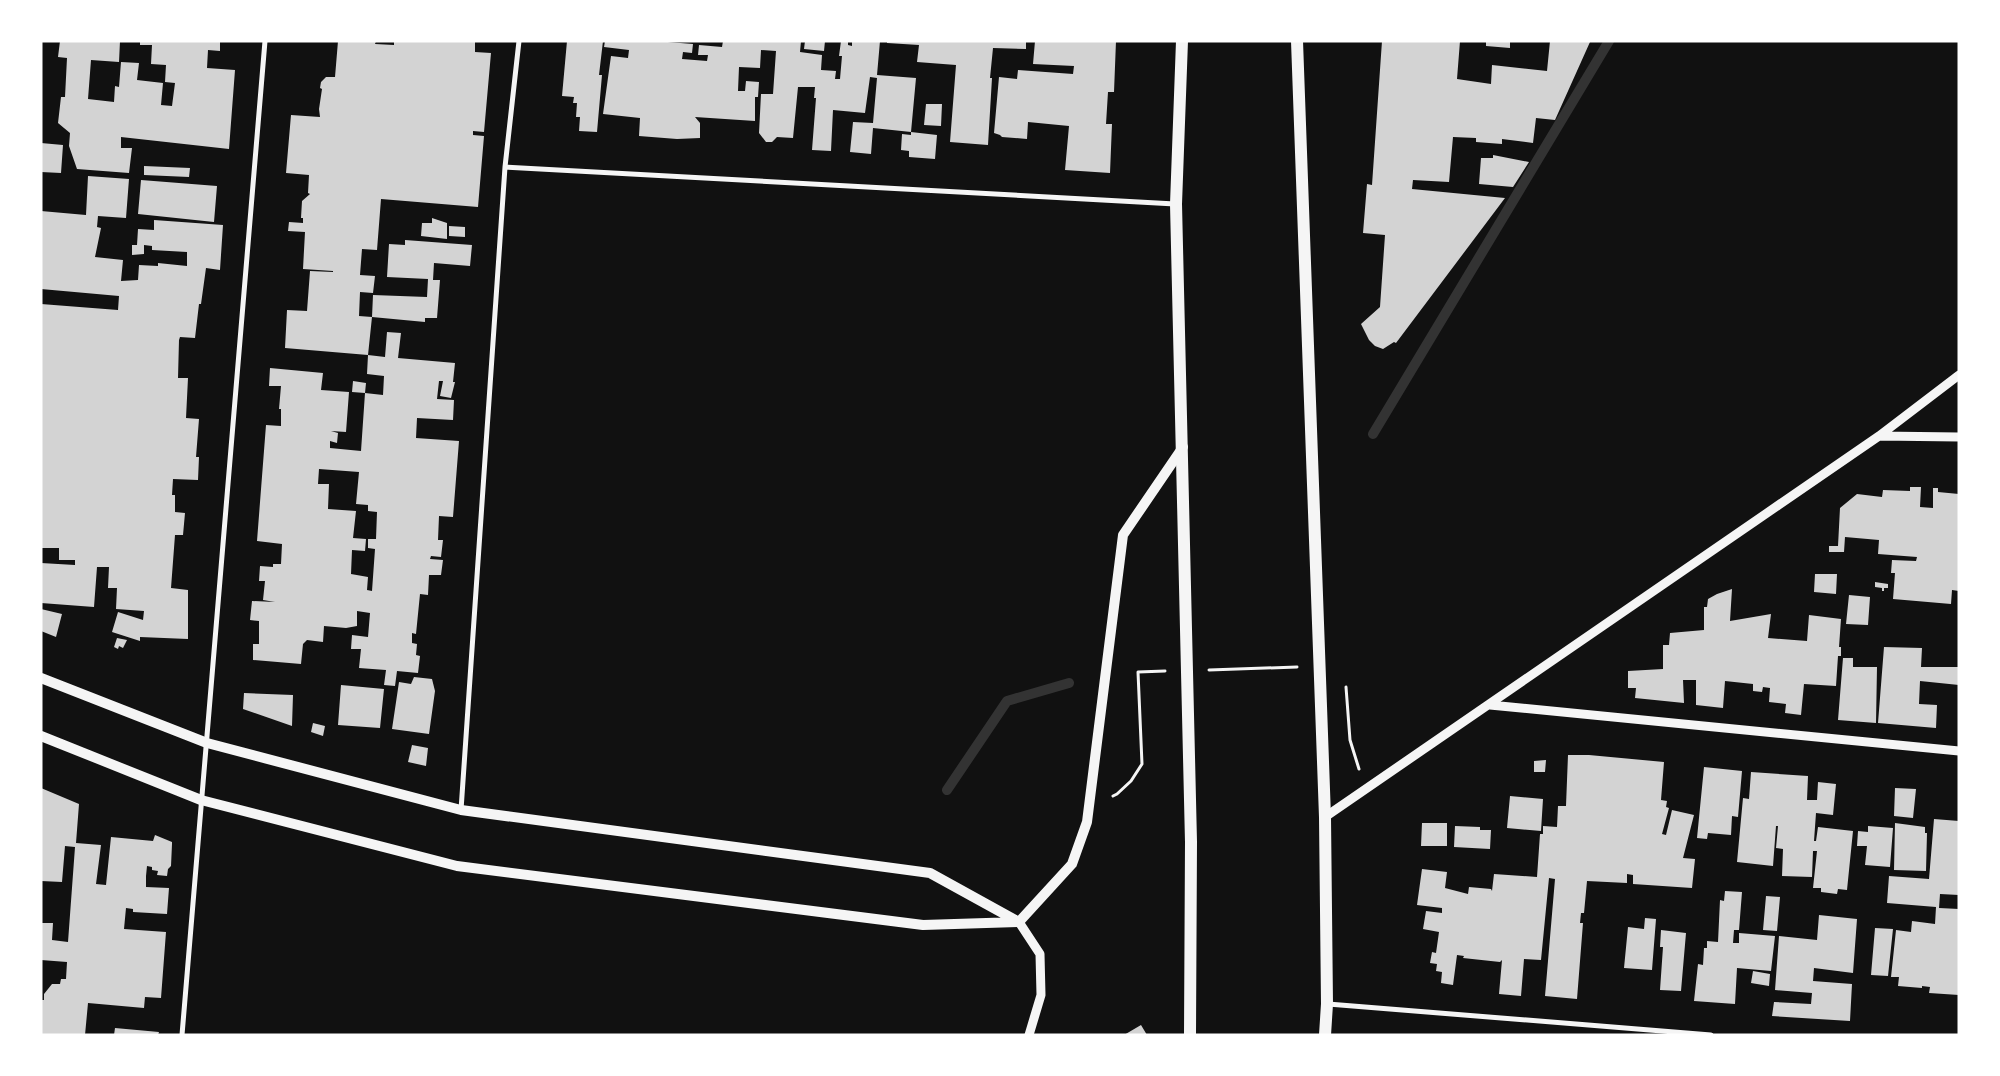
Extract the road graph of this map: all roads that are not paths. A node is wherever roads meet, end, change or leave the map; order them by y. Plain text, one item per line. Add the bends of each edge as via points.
1 (265, 41) edge
2 (519, 41) edge
3 (1182, 41) edge
4 (1297, 41) edge
5 (505, 167) junction
6 (1176, 204) junction
7 (1959, 375) edge
8 (1878, 436) junction
9 (1959, 437) edge
10 (1183, 447) junction
11 (41, 678) edge
12 (1490, 705) junction
13 (41, 736) edge
14 (207, 743) junction
15 (1959, 751) edge
16 (201, 800) junction
17 (460, 810) junction
18 (1325, 817) junction
19 (1019, 922) junction
20 (1327, 1004) junction
21 (182, 1035) edge
22 (1029, 1035) edge
23 (1190, 1035) edge
24 (1325, 1035) edge
25 (1711, 1035) edge

1 - 14 street
2 - 5 street
3 - 6 main road
4 - 18 main road
5 - 6 street
5 - 17 street
6 - 10 main road
7 - 8 street
8 - 9 street
8 - 12 street
10 - 19 main road via 1123,536 1087,822 1072,864
10 - 23 main road via 1191,842
11 - 14 main road
12 - 15 street
12 - 18 street
13 - 16 main road
14 - 16 street
14 - 17 main road
16 - 19 main road via 457,866 923,925
16 - 21 street
17 - 19 main road via 930,873
18 - 20 main road
19 - 22 street via 1040,954 1041,995
20 - 24 main road
20 - 25 street

